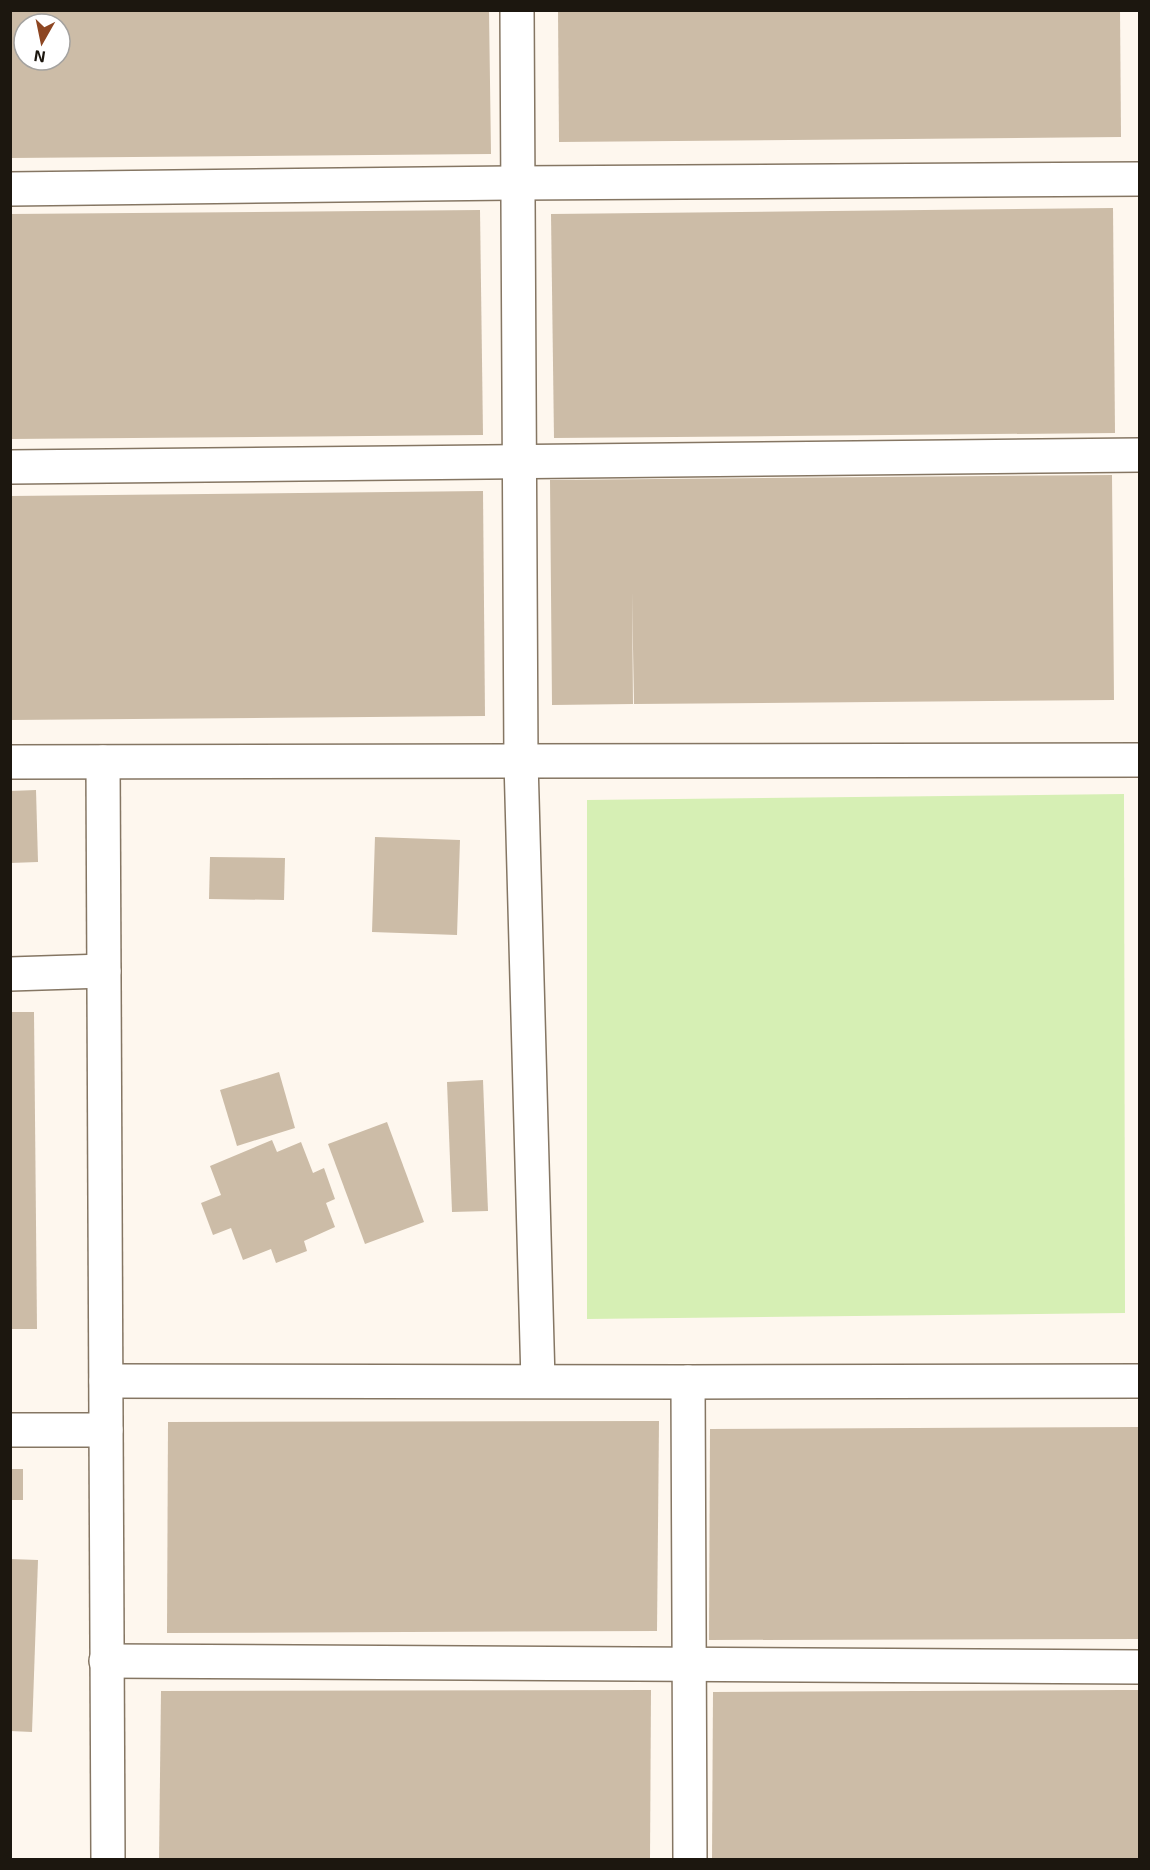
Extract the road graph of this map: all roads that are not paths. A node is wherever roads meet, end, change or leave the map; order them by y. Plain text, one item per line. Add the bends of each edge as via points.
1 (517, 10) edge
2 (1140, 179) edge
3 (518, 183) junction
4 (10, 189) edge
5 (1140, 455) edge
6 (519, 462) junction
7 (10, 467) edge
8 (1140, 760) edge
9 (521, 761) junction
10 (10, 762) edge
11 (103, 762) junction
12 (104, 971) junction
13 (10, 974) edge
14 (106, 1380) junction
15 (1140, 1381) edge
16 (538, 1382) junction
17 (688, 1382) junction
18 (10, 1430) edge
19 (106, 1430) junction
20 (106, 1661) junction
21 (689, 1663) junction
22 (1140, 1667) edge
23 (108, 1860) edge
24 (690, 1860) edge

1 - 3 street
2 - 3 street
3 - 4 street
3 - 6 street
5 - 6 street
6 - 7 street
6 - 9 street
8 - 9 street
9 - 11 street
9 - 16 street
10 - 11 street
11 - 12 street
12 - 13 street
12 - 14 street
14 - 16 street
14 - 19 street
15 - 17 street
16 - 17 street
17 - 21 street
18 - 19 street
19 - 20 street
20 - 21 street
20 - 23 street
21 - 22 street
21 - 24 street

